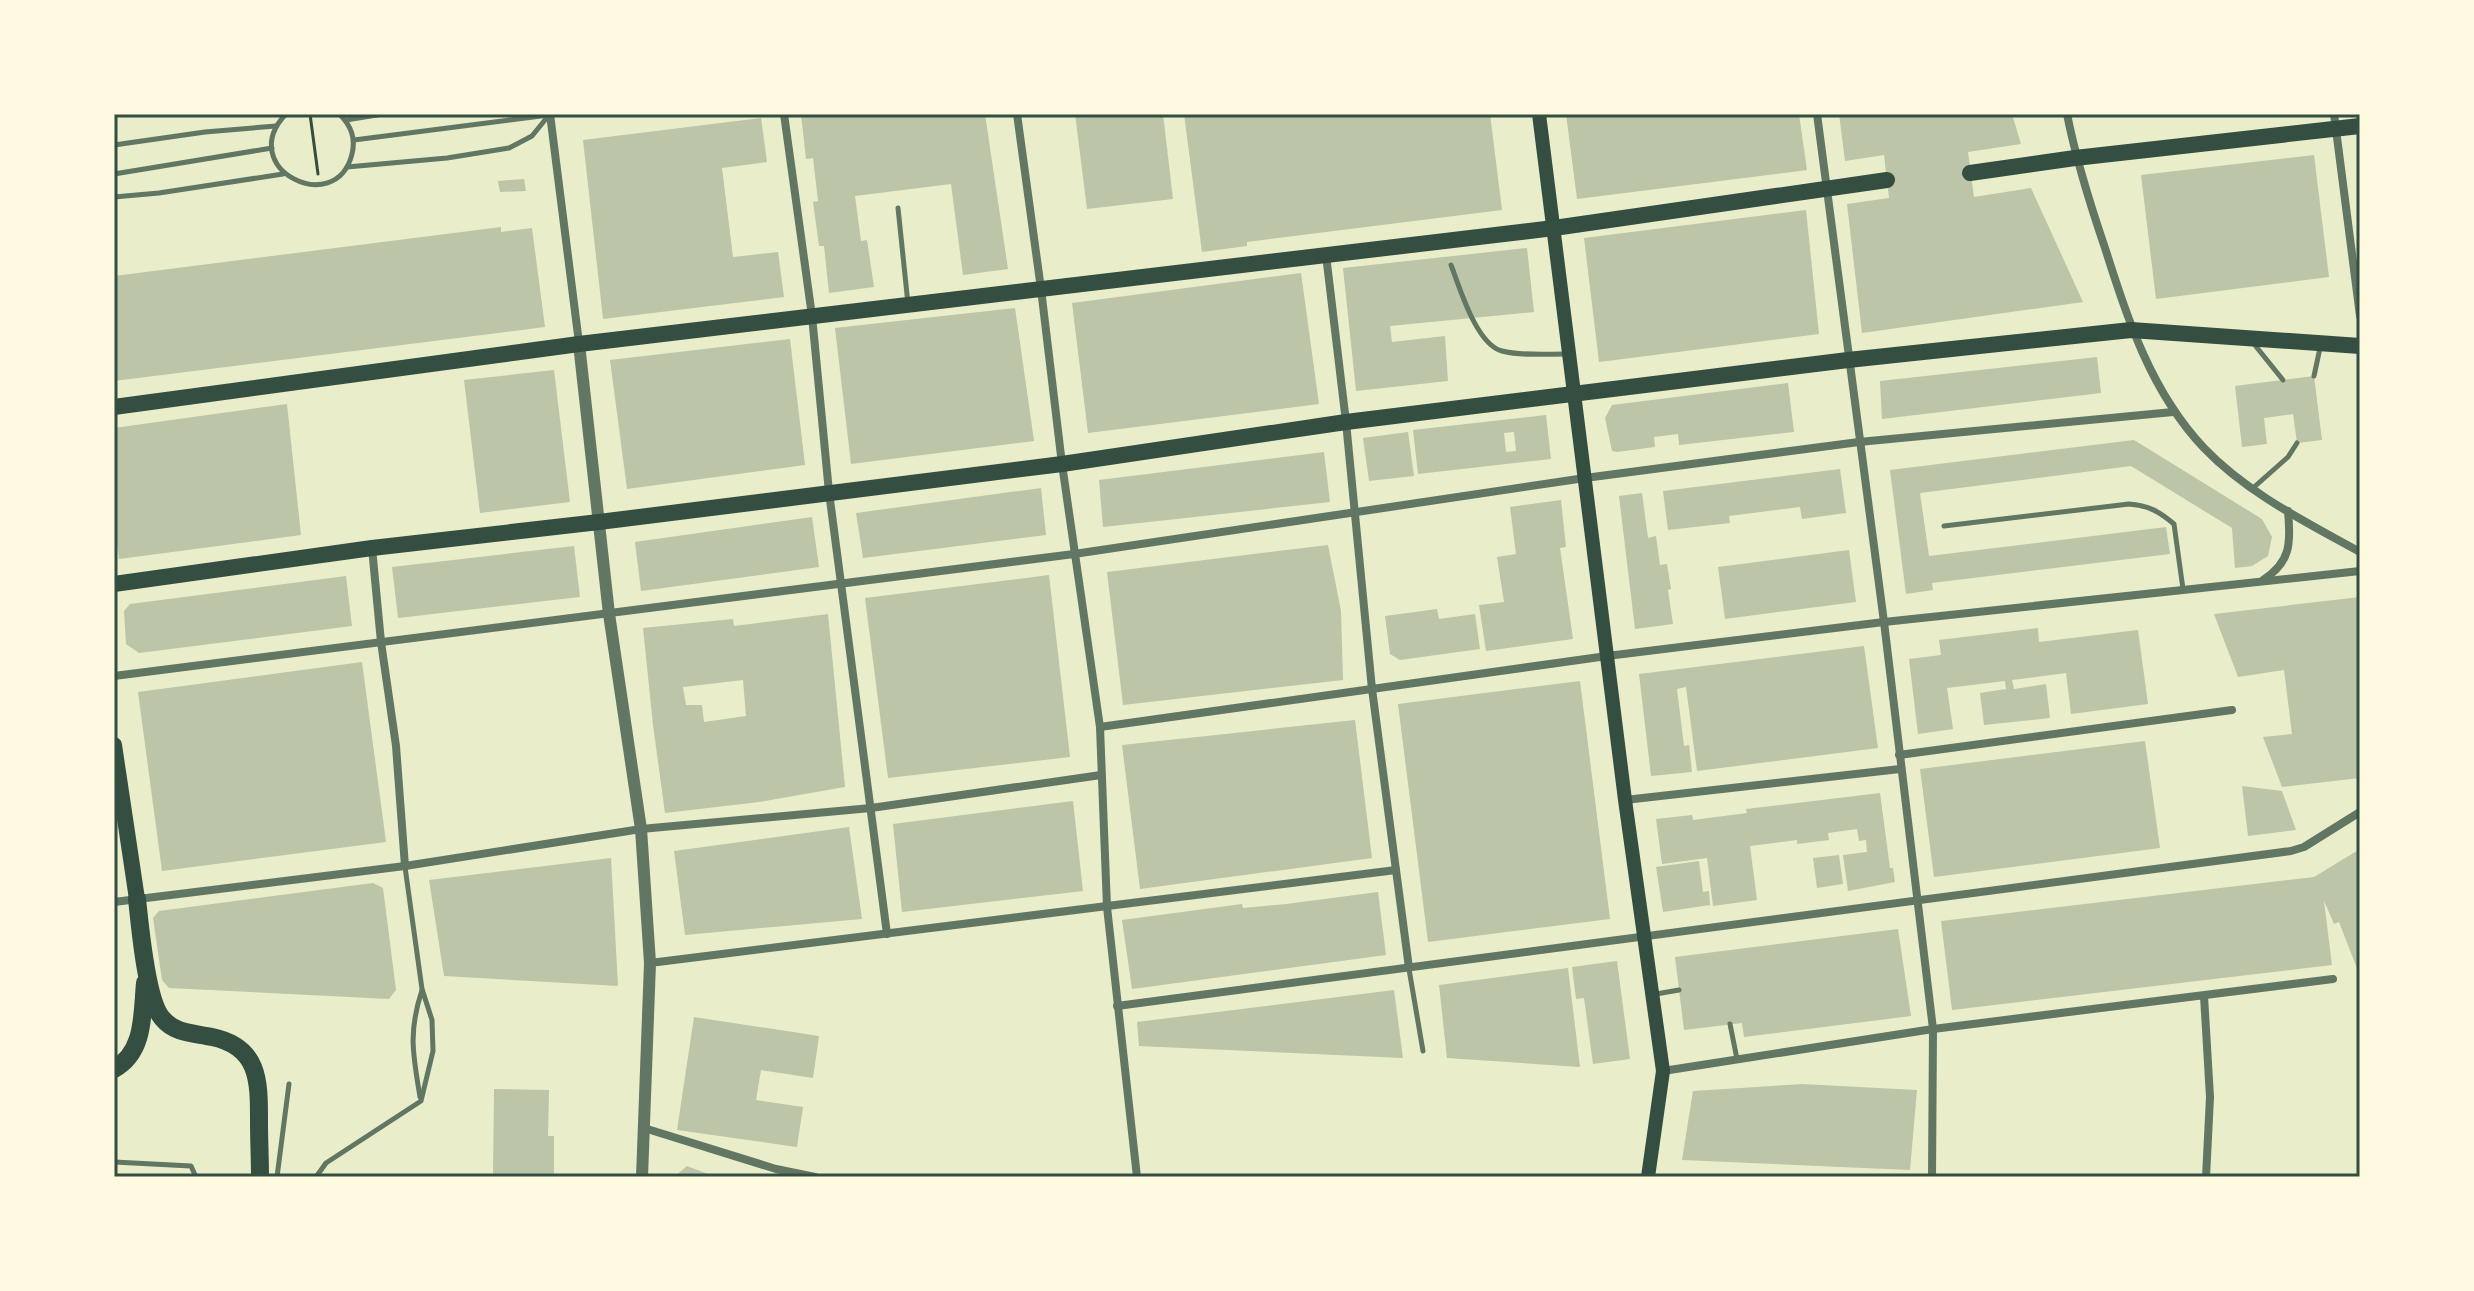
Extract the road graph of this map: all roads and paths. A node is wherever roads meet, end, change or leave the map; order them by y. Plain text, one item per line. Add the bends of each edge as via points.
1 (286, 114) edge
2 (310, 114) edge
3 (339, 114) edge
4 (383, 114) edge
5 (551, 114) edge
6 (784, 114) edge
7 (1017, 114) edge
8 (1539, 114) edge
9 (1817, 114) edge
10 (2067, 114) edge
11 (346, 120) junction
12 (2335, 122) edge
13 (276, 126) junction
14 (2360, 126) edge
15 (354, 140) junction
16 (114, 145) edge
17 (272, 148) junction
18 (2075, 158) junction
19 (347, 167) junction
20 (1970, 173) dead end
21 (114, 174) edge
22 (284, 174) junction
23 (1887, 180) dead end
24 (319, 185) junction
25 (1827, 187) junction
26 (114, 197) edge
27 (898, 208) dead end
28 (1554, 228) junction
29 (1326, 254) junction
30 (1451, 265) dead end
31 (1041, 289) junction
32 (908, 305) junction
33 (812, 316) junction
34 (2360, 316) edge
35 (2131, 330) junction
36 (2249, 338) junction
37 (2321, 343) junction
38 (579, 344) junction
39 (2360, 346) edge
40 (1569, 354) junction
41 (1848, 360) junction
42 (2314, 376) dead end
43 (2283, 380) dead end
44 (1574, 395) junction
45 (114, 407) edge
46 (2173, 412) junction
47 (1346, 422) junction
48 (1859, 442) junction
49 (2297, 443) dead end
50 (1062, 464) junction
51 (1585, 478) junction
52 (2253, 488) junction
53 (829, 492) junction
54 (1354, 511) junction
55 (2288, 511) junction
56 (599, 522) junction
57 (1944, 526) dead end
58 (372, 548) junction
59 (2360, 552) edge
60 (1074, 554) junction
61 (2360, 571) edge
62 (2262, 581) junction
63 (114, 584) edge
64 (840, 584) junction
65 (2183, 590) junction
66 (609, 614) junction
67 (1884, 622) junction
68 (381, 642) junction
69 (1607, 656) junction
70 (114, 676) edge
71 (1372, 689) junction
72 (2232, 710) dead end
73 (1100, 727) junction
74 (114, 745) edge
75 (1899, 755) junction
76 (1900, 769) junction
77 (1101, 775) junction
78 (1625, 800) junction
79 (871, 808) junction
80 (2360, 812) edge
81 (641, 829) junction
82 (405, 866) junction
83 (1396, 870) junction
84 (137, 899) junction
85 (114, 902) edge
86 (1916, 902) junction
87 (1107, 907) junction
88 (887, 934) junction
89 (1643, 938) junction
90 (650, 963) junction
91 (1409, 968) junction
92 (146, 969) junction
93 (2333, 979) dead end
94 (422, 989) junction
95 (1679, 990) dead end
96 (1651, 995) junction
97 (2204, 996) junction
98 (1117, 1006) junction
99 (1730, 1024) dead end
100 (1933, 1029) junction
101 (1423, 1051) dead end
102 (1737, 1059) junction
103 (114, 1069) edge
104 (1663, 1071) junction
105 (289, 1084) dead end
106 (421, 1101) junction
107 (644, 1128) junction
108 (114, 1162) edge
109 (196, 1177) edge
110 (260, 1177) edge
111 (277, 1177) edge
112 (316, 1177) edge
113 (642, 1177) edge
114 (815, 1177) edge
115 (1137, 1177) edge
116 (1447, 1177) edge
117 (1456, 1177) edge
118 (1648, 1177) edge
119 (1932, 1177) edge
120 (2206, 1177) edge

1 - 13 lane
2 - 24 path
3 - 11 lane
4 - 11 lane
5 - 15 lane
5 - 19 lane via 532,136 509,148
5 - 38 street
6 - 33 street
7 - 31 street
8 - 28 main road
9 - 25 street
10 - 18 street
11 - 15 lane
12 - 14 main road
12 - 18 main road
12 - 34 street
13 - 16 lane
13 - 17 lane
15 - 19 lane
17 - 21 lane
17 - 22 lane
18 - 20 main road
18 - 35 street
19 - 24 lane
22 - 24 lane
22 - 26 lane
23 - 25 main road
25 - 28 main road
25 - 41 street
27 - 32 lane
28 - 29 main road
28 - 40 main road
29 - 31 main road
29 - 47 street
30 - 40 lane via 1489,345 1500,351
31 - 32 main road
31 - 50 street
32 - 33 main road
33 - 38 main road
33 - 53 street
35 - 36 main road
35 - 41 main road
35 - 46 street
36 - 37 main road
36 - 43 lane
37 - 39 main road
37 - 42 lane
38 - 45 main road
38 - 56 street
40 - 44 main road
41 - 44 main road
41 - 48 street
44 - 47 main road
44 - 51 main road
46 - 48 street
46 - 52 street via 2205,450
47 - 50 main road
47 - 54 street
48 - 51 street
48 - 67 street
49 - 52 lane
50 - 53 main road
50 - 60 street
51 - 54 street
51 - 69 main road
52 - 55 street
53 - 56 main road
53 - 64 street
54 - 60 street
54 - 71 street
55 - 59 street
55 - 62 street via 2286,555 2276,572
56 - 58 main road
56 - 66 street
57 - 65 lane via 2145,505 2174,524
58 - 63 main road
58 - 68 street
60 - 64 street
60 - 73 street
61 - 62 street
62 - 65 street
64 - 66 street
64 - 79 street
65 - 67 street
66 - 68 street
66 - 81 street
67 - 69 street
67 - 75 street
68 - 70 street
68 - 82 street
69 - 71 street
69 - 78 main road
71 - 73 street
71 - 83 street
72 - 75 street
73 - 77 street
74 - 84 main road
75 - 76 street
76 - 78 street
76 - 86 street
77 - 79 street
77 - 87 street
78 - 89 main road
79 - 81 street
79 - 88 street
80 - 86 street via 2291,851
81 - 82 street
81 - 90 street
82 - 84 street
82 - 94 lane
83 - 87 street
83 - 91 street
84 - 85 street
84 - 92 highway
86 - 89 street
86 - 100 street
87 - 88 street
87 - 98 street
88 - 90 street
89 - 91 street
89 - 96 main road
90 - 107 street
91 - 98 street
91 - 101 lane
92 - 103 highway via 140,1036 130,1056
92 - 110 highway via 161,1018 183,1032 226,1040 253,1065 258,1078
93 - 97 street
94 - 106 lane via 411,1046
94 - 106 lane via 432,1020 433,1051
95 - 96 lane
96 - 104 main road
97 - 100 street
97 - 120 street via 2210,1097
98 - 115 street
99 - 102 lane
100 - 102 street
100 - 119 street
102 - 104 street
104 - 118 main road
105 - 111 lane
106 - 112 lane via 326,1163
107 - 113 street
107 - 114 street
108 - 109 lane via 191,1166
116 - 117 lane

